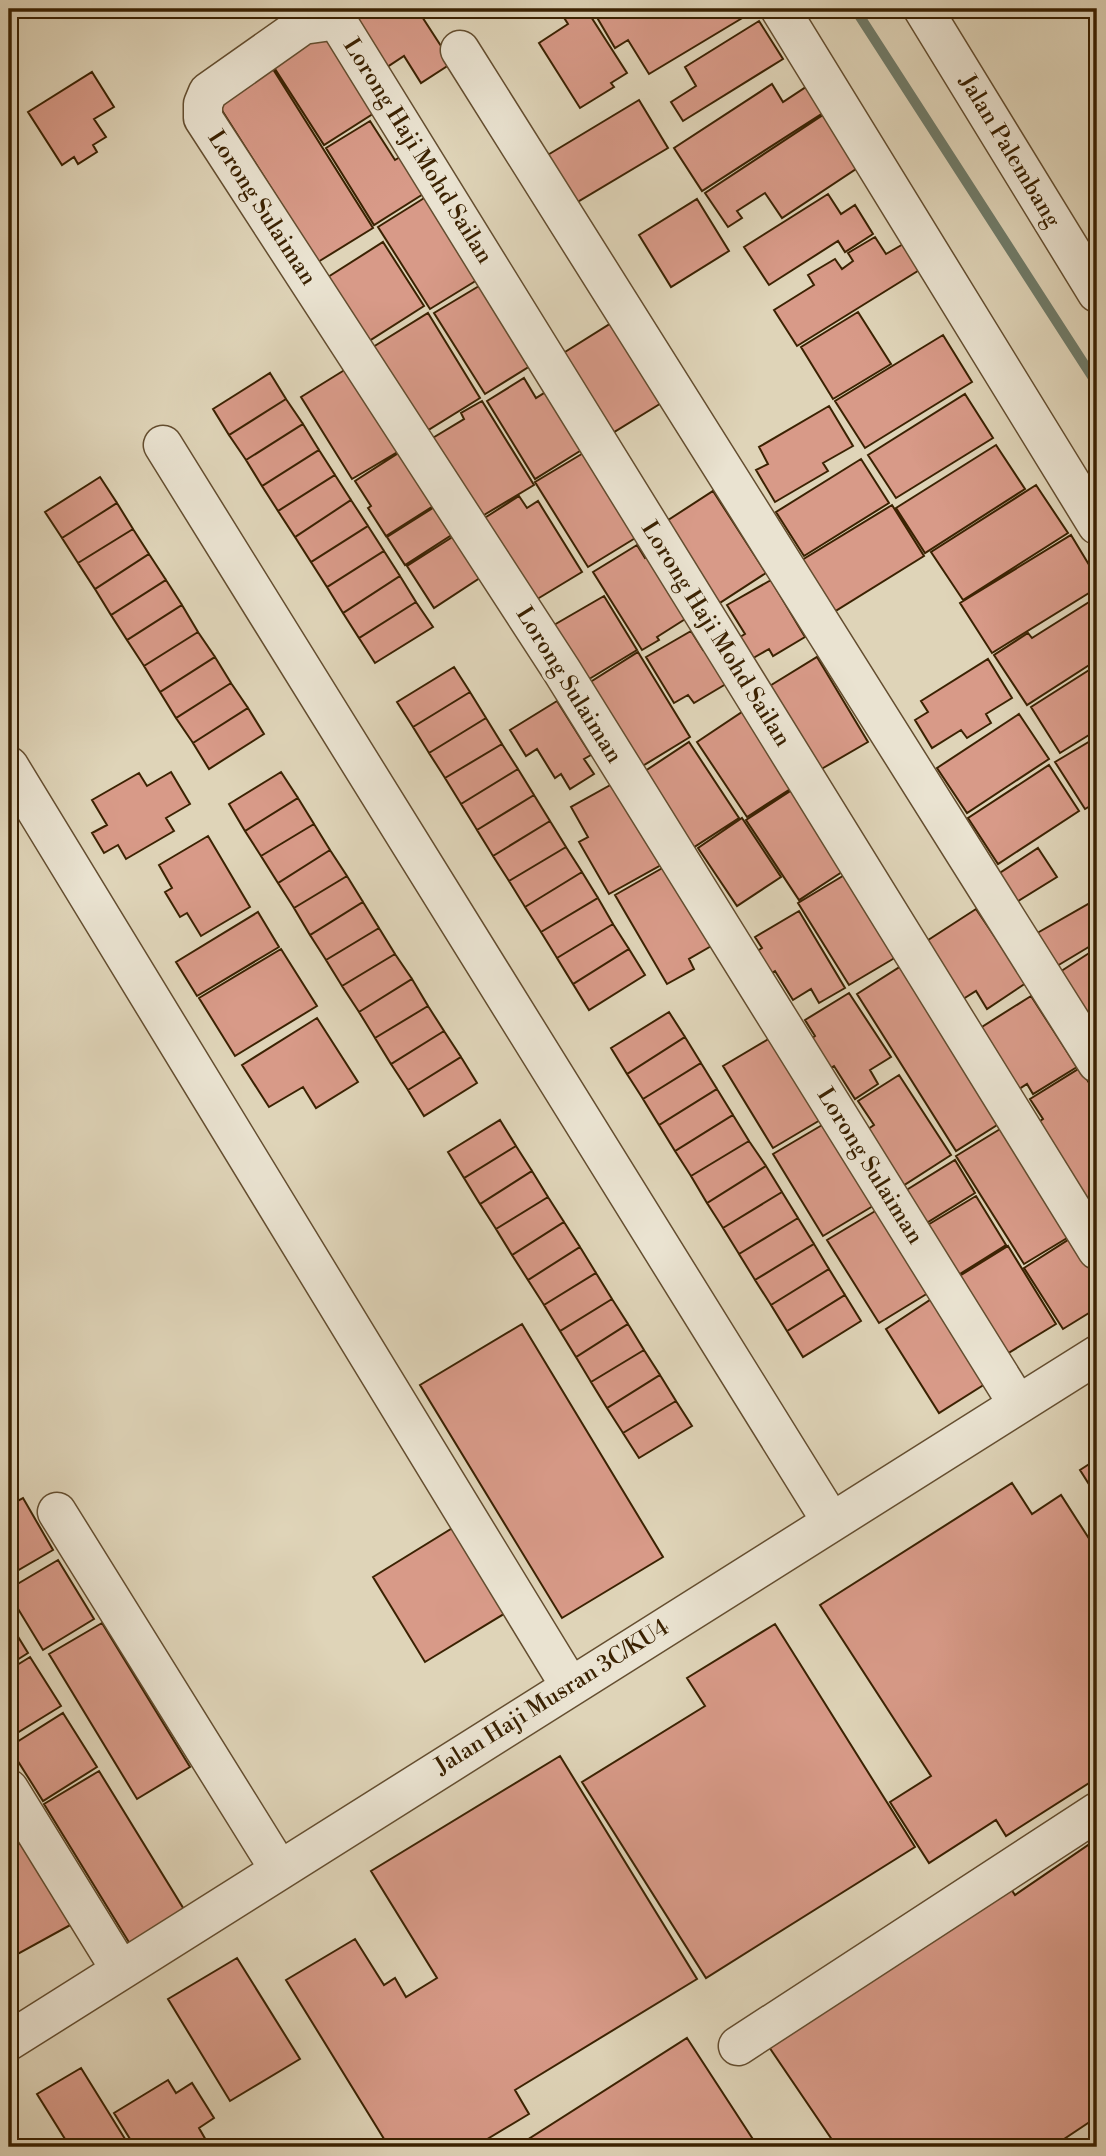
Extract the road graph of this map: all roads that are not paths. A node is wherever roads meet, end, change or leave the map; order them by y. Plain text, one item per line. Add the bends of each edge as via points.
1 (780, 9) edge
2 (923, 9) edge
3 (308, 18) edge
4 (460, 50) dead end
5 (1097, 293) edge
6 (163, 445) dead end
7 (1097, 525) edge
8 (9, 766) edge
9 (1097, 1063) edge
10 (1097, 1250) edge
11 (1097, 1355) edge
12 (1017, 1403) junction
13 (57, 1511) dead end
14 (831, 1521) junction
15 (570, 1686) junction
16 (9, 1788) edge
17 (1097, 1812) edge
18 (279, 1869) junction
19 (120, 1969) junction
20 (9, 2040) edge
21 (738, 2046) dead end

1 - 7 street
2 - 5 street, Jalan Palembang
3 - 10 street, Lorong Haji Mohd Sailan via 341,27
3 - 12 street, Lorong Sulaiman via 208,92 203,118 562,671
4 - 9 street
6 - 14 street
8 - 15 street
11 - 12 street, Jalan Haji Musran 3C/KU4
12 - 14 street, Jalan Haji Musran 3C/KU4
13 - 18 street
14 - 15 street, Jalan Haji Musran 3C/KU4
15 - 18 street, Jalan Haji Musran 3C/KU4
16 - 19 street
17 - 21 street
18 - 19 street, Jalan Haji Musran 3C/KU4
19 - 20 street, Jalan Haji Musran 3C/KU4

